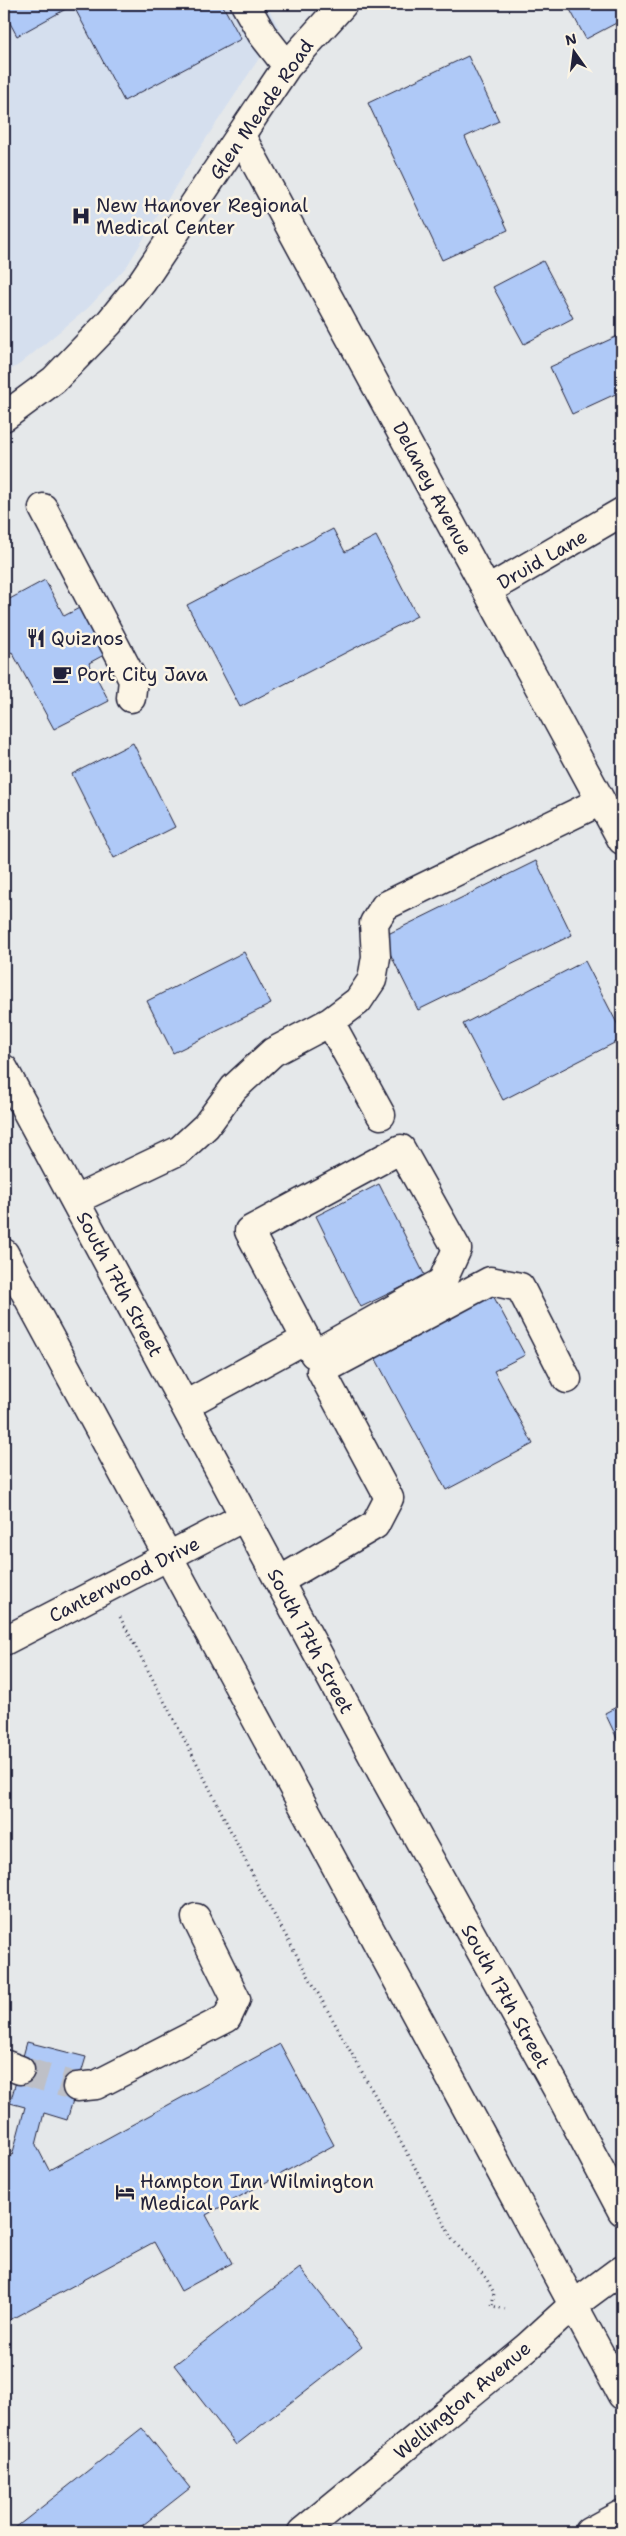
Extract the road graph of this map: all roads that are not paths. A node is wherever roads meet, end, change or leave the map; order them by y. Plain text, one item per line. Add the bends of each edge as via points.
1 (245, 4) edge
2 (343, 4) edge
3 (287, 66) junction
4 (241, 136) junction
5 (4, 417) edge
6 (44, 508) dead end
7 (622, 512) edge
8 (488, 590) junction
9 (131, 698) dead end
10 (601, 801) junction
11 (622, 840) edge
12 (330, 1022) junction
13 (4, 1068) edge
14 (381, 1115) dead end
15 (75, 1200) junction
16 (4, 1253) edge
17 (306, 1340) junction
18 (567, 1379) dead end
19 (185, 1405) junction
20 (244, 1517) junction
21 (167, 1557) junction
22 (279, 1581) junction
23 (4, 1641) edge
24 (196, 1918) dead end
25 (77, 2087) tunnel mouth
26 (622, 2211) edge
27 (622, 2269) edge
28 (572, 2306) junction
29 (622, 2395) edge
30 (622, 2514) edge
31 (302, 2532) edge
32 (589, 2532) edge

1 - 3 main road via 262,34
2 - 3 main road, Glen Meade Road
3 - 4 main road, Glen Meade Road
4 - 5 main road, Glen Meade Road via 142,282 109,323 54,380
4 - 8 main road, Delaney Avenue
6 - 9 main road via 134,680
7 - 8 main road, Druid Lane
8 - 10 main road, Delaney Avenue
10 - 11 main road, Delaney Avenue
10 - 12 main road via 385,906 374,923 376,957 372,980 358,1001
12 - 14 main road
12 - 15 main road via 273,1052 234,1088 206,1126 180,1150
13 - 15 main road, South 17th Street
15 - 19 main road, South 17th Street
16 - 21 main road
17 - 17 main road via 314,1354 442,1282 457,1249 401,1149 248,1231
17 - 19 main road
18 - 22 main road via 520,1287 490,1281 322,1371 389,1498 375,1525
19 - 20 main road, South 17th Street
20 - 21 main road, Canterwood Drive
20 - 22 main road, South 17th Street
21 - 23 main road, Canterwood Drive
21 - 28 main road
22 - 26 main road, South 17th Street
24 - 25 main road via 236,1999 227,2018 96,2085
27 - 28 main road, Wellington Avenue
28 - 29 main road
28 - 31 main road, Wellington Avenue
30 - 32 main road

